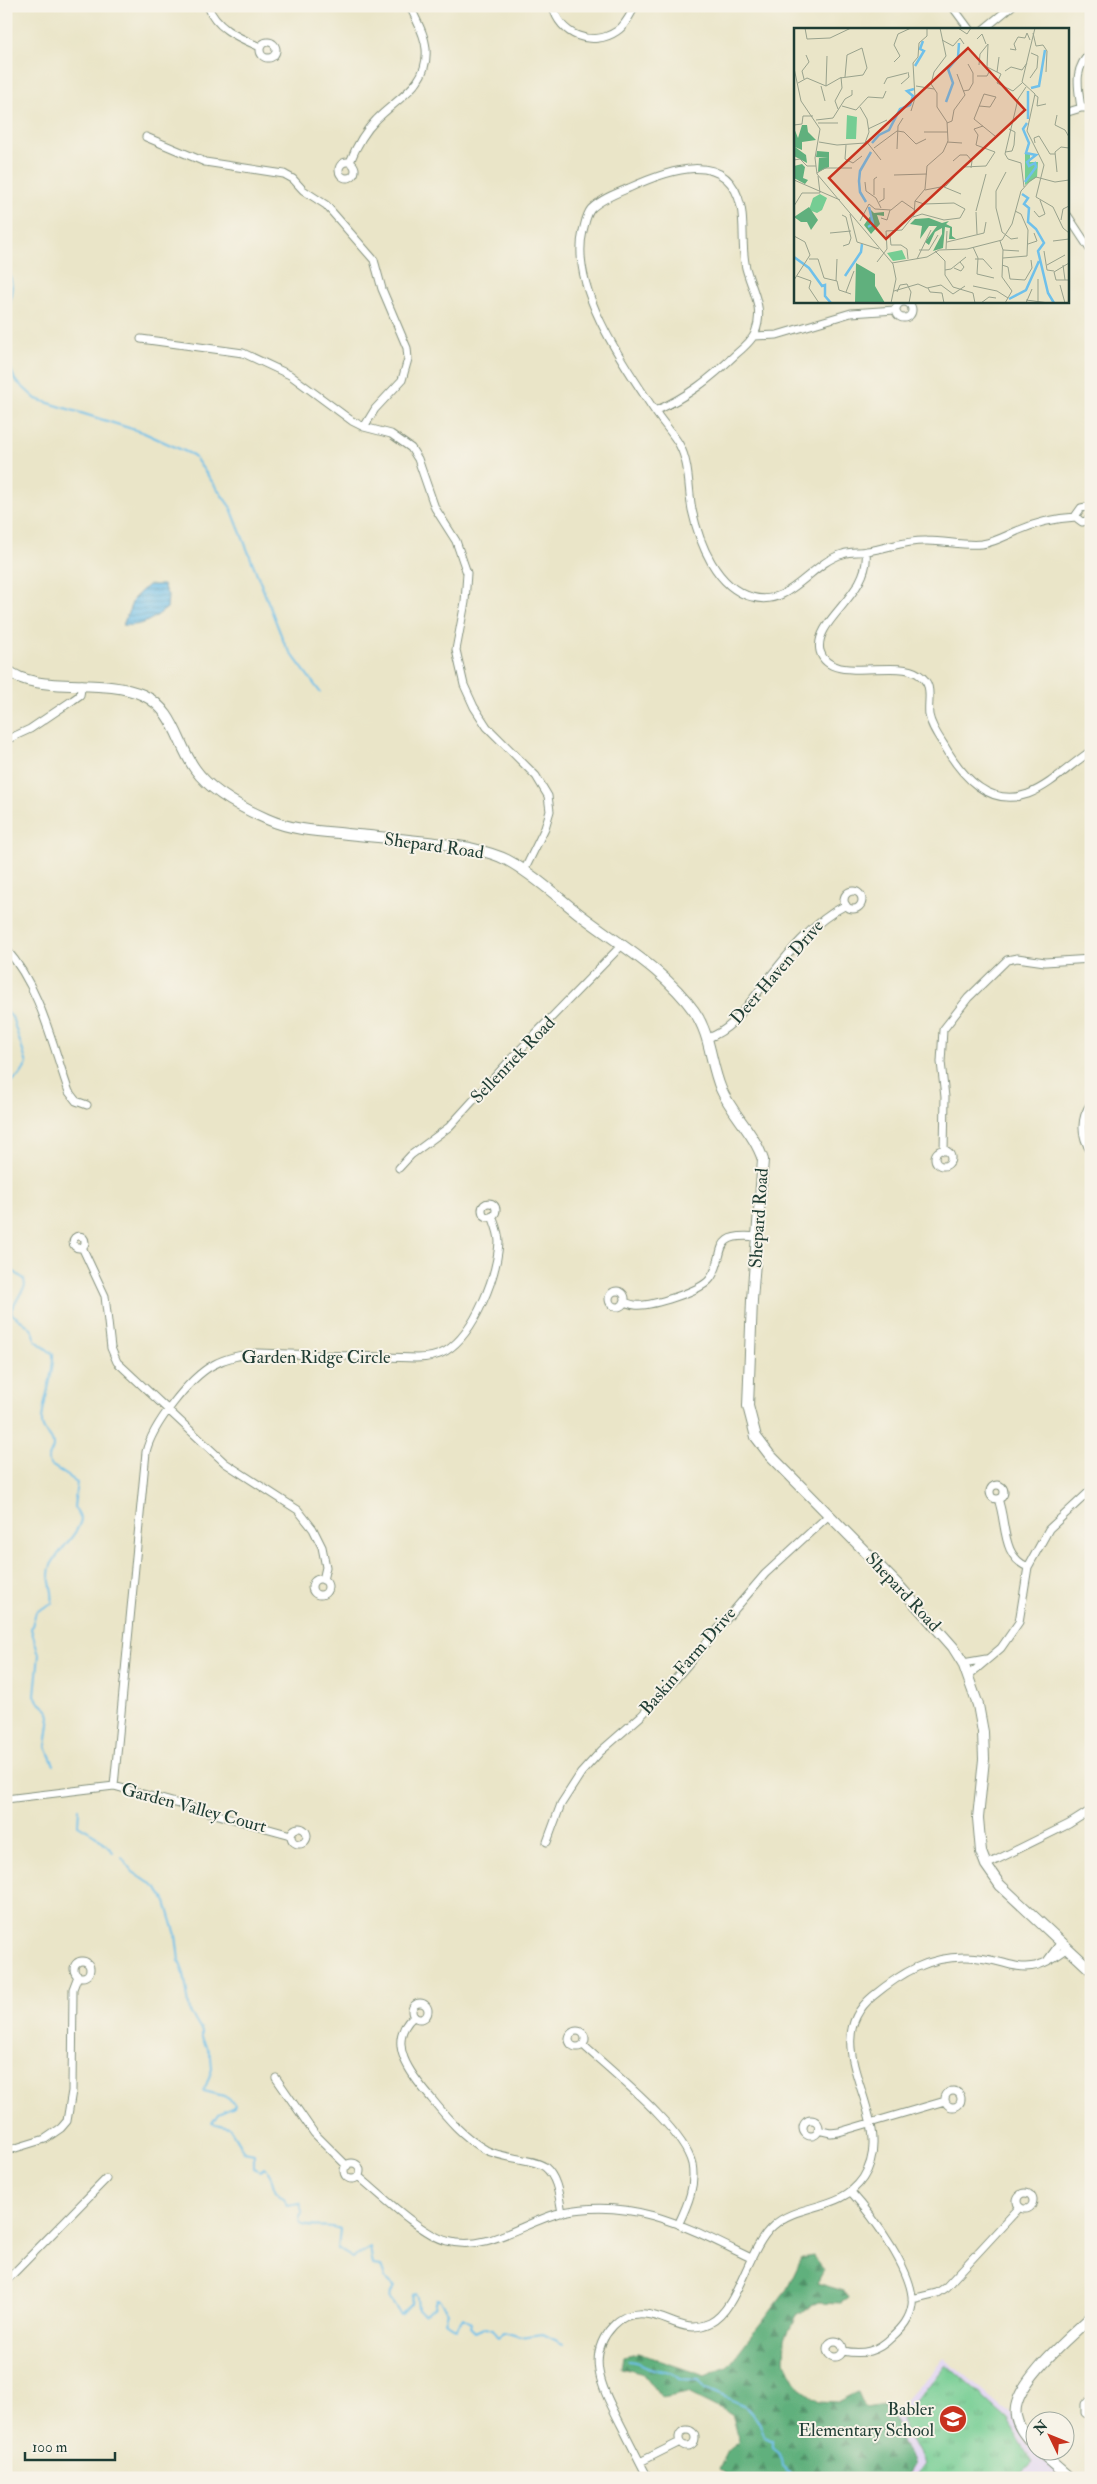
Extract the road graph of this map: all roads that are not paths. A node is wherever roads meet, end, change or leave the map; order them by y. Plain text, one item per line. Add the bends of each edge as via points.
1 (208, 6) edge
2 (410, 6) edge
3 (553, 6) edge
4 (635, 6) edge
5 (952, 6) edge
6 (1012, 6) edge
7 (968, 28) edge
8 (985, 28) edge
9 (260, 47) dead end
10 (1091, 52) edge
11 (1081, 108) junction
12 (1091, 108) edge
13 (1070, 111) edge
14 (146, 137) dead end
15 (350, 162) dead end
16 (1070, 219) edge
17 (1091, 251) edge
18 (895, 310) dead end
19 (754, 336) junction
20 (141, 339) dead end
21 (655, 410) junction
22 (364, 427) junction
23 (1091, 506) edge
24 (1076, 517) junction
25 (1091, 520) edge
26 (866, 552) junction
27 (6, 669) edge
28 (82, 684) junction
29 (6, 740) edge
30 (1091, 752) edge
31 (524, 871) junction
32 (846, 905) dead end
33 (621, 946) junction
34 (6, 949) edge
35 (1091, 959) edge
36 (708, 1038) junction
37 (1091, 1103) edge
38 (86, 1105) dead end
39 (944, 1151) dead end
40 (1091, 1152) edge
41 (399, 1168) dead end
42 (492, 1216) dead end
43 (757, 1237) junction
44 (82, 1247) dead end
45 (624, 1302) dead end
46 (168, 1410) junction
47 (1091, 1490) edge
48 (998, 1499) dead end
49 (829, 1515) junction
50 (1028, 1567) junction
51 (323, 1580) dead end
52 (986, 1659) junction
53 (963, 1662) junction
54 (969, 1675) junction
55 (114, 1786) junction
56 (6, 1799) edge
57 (1091, 1810) edge
58 (291, 1835) dead end
59 (548, 1842) dead end
60 (986, 1865) junction
61 (1065, 1945) junction
62 (1091, 1970) edge
63 (78, 1976) dead end
64 (414, 2016) dead end
65 (583, 2045) dead end
66 (276, 2078) dead end
67 (946, 2101) dead end
68 (871, 2123) junction
69 (818, 2130) dead end
70 (6, 2151) edge
71 (347, 2166) junction
72 (358, 2176) junction
73 (106, 2179) dead end
74 (851, 2192) junction
75 (1020, 2207) dead end
76 (562, 2212) junction
77 (679, 2223) junction
78 (752, 2258) junction
79 (6, 2281) edge
80 (912, 2299) junction
81 (1091, 2317) edge
82 (843, 2351) dead end
83 (1091, 2401) edge
84 (1091, 2416) edge
85 (1024, 2431) edge
86 (680, 2442) dead end
87 (640, 2462) junction
88 (1052, 2462) edge
89 (648, 2478) edge
90 (1070, 2478) edge

1 - 9 street via 228,31
2 - 15 street via 425,39 424,69 408,93 374,122
3 - 4 street via 562,26 574,35 589,39 602,38 616,31
5 - 7 street
6 - 8 street
10 - 11 street via 1077,74
11 - 12 street
11 - 13 street
14 - 22 street via 205,162 284,174 326,205 374,260 382,289 405,342 408,359 402,380 375,409
16 - 17 street
18 - 19 street via 851,313 778,335
19 - 21 street via 690,394
19 - 21 street via 759,305 746,268 741,207 727,180 705,169 667,172 594,206 587,215 580,241 580,260 587,290 624,364
20 - 22 street via 232,350 251,356 290,375
21 - 26 street via 679,444 685,459 693,514 710,558 719,574 736,590 764,599 778,596 841,554
22 - 31 street via 391,434 411,448 435,508 462,555 468,584 456,650 464,685 487,727 536,776 548,796 550,811 546,828
23 - 24 street via 1081,508
24 - 25 street via 1082,522
24 - 26 street via 1032,525 984,544 915,541
26 - 30 street via 862,580 821,638 820,650 826,661 838,668 896,669 919,674 931,694 929,713 933,727 952,759 975,785 994,794 1013,796 1039,789
27 - 28 street, Shepard Road via 27,681
28 - 29 street via 80,695 30,729
28 - 31 street, Shepard Road via 121,687 159,705 196,771 211,787 281,825 469,848 498,856
31 - 33 street, Shepard Road
32 - 36 street, Deer Haven Drive via 827,915 784,959 724,1032
33 - 36 street, Shepard Road via 681,995 701,1022
33 - 41 street, Sellenriek Road via 449,1127 411,1154
34 - 38 street via 40,1008 69,1092 76,1101
35 - 39 street via 1007,960 949,1020 941,1037
36 - 43 street, Shepard Road via 722,1089 764,1160
37 - 40 street via 1083,1126
42 - 46 street, Garden Ridge Circle via 499,1241 485,1300 461,1338 445,1352 428,1358 242,1354 208,1368
43 - 45 street via 738,1236 728,1240 719,1251 714,1273 704,1285 673,1298 636,1306
43 - 49 street, Shepard Road via 748,1406 751,1422 758,1441
44 - 46 street via 105,1296 114,1358
46 - 51 street via 225,1463 286,1501 305,1517 322,1547 326,1567
46 - 55 street, Garden Ridge Circle via 151,1436 146,1452
47 - 50 street via 1049,1529
48 - 50 street via 1011,1555
49 - 53 street, Shepard Road via 924,1613
49 - 59 street, Baskin Farm Drive via 765,1574 641,1716 600,1750 561,1804
50 - 52 street via 1019,1622 1001,1648
52 - 53 street
52 - 54 street
53 - 54 street, Shepard Road
54 - 60 street, Shepard Road via 983,1732 984,1759 978,1818 981,1852
55 - 56 street, Garden Valley Court
55 - 58 street, Garden Valley Court
57 - 60 street
60 - 61 street, Shepard Road via 1000,1885
61 - 62 street, Shepard Road
61 - 68 street via 1053,1960 1028,1968 974,1957 934,1960 906,1972 872,1998 852,2024 850,2051
63 - 70 street via 73,1989 71,2099 67,2121 45,2139
64 - 76 street via 405,2025 402,2035 404,2061 410,2073 452,2124 473,2143 502,2156 543,2166 551,2174
65 - 77 street via 671,2128 684,2145 692,2165 693,2187
66 - 71 street via 314,2133
67 - 68 street
68 - 69 street via 831,2133
68 - 74 street via 874,2141 870,2166
71 - 72 street via 356,2164
71 - 72 street via 347,2177
72 - 76 street via 424,2229 456,2244 494,2238
73 - 79 street
74 - 78 street via 775,2224 763,2236
74 - 80 street via 887,2238 910,2287
75 - 80 street via 946,2288 937,2294
76 - 77 street via 610,2208 656,2215
77 - 78 street
78 - 87 street via 723,2313 710,2324 688,2328 657,2316 636,2314 617,2322 603,2338 598,2362 602,2387
80 - 82 street via 906,2323 885,2344 865,2353
81 - 85 street via 1028,2380 1017,2398 1016,2419
83 - 84 street via 1085,2404 1084,2409
86 - 87 street
87 - 89 street
88 - 90 street

